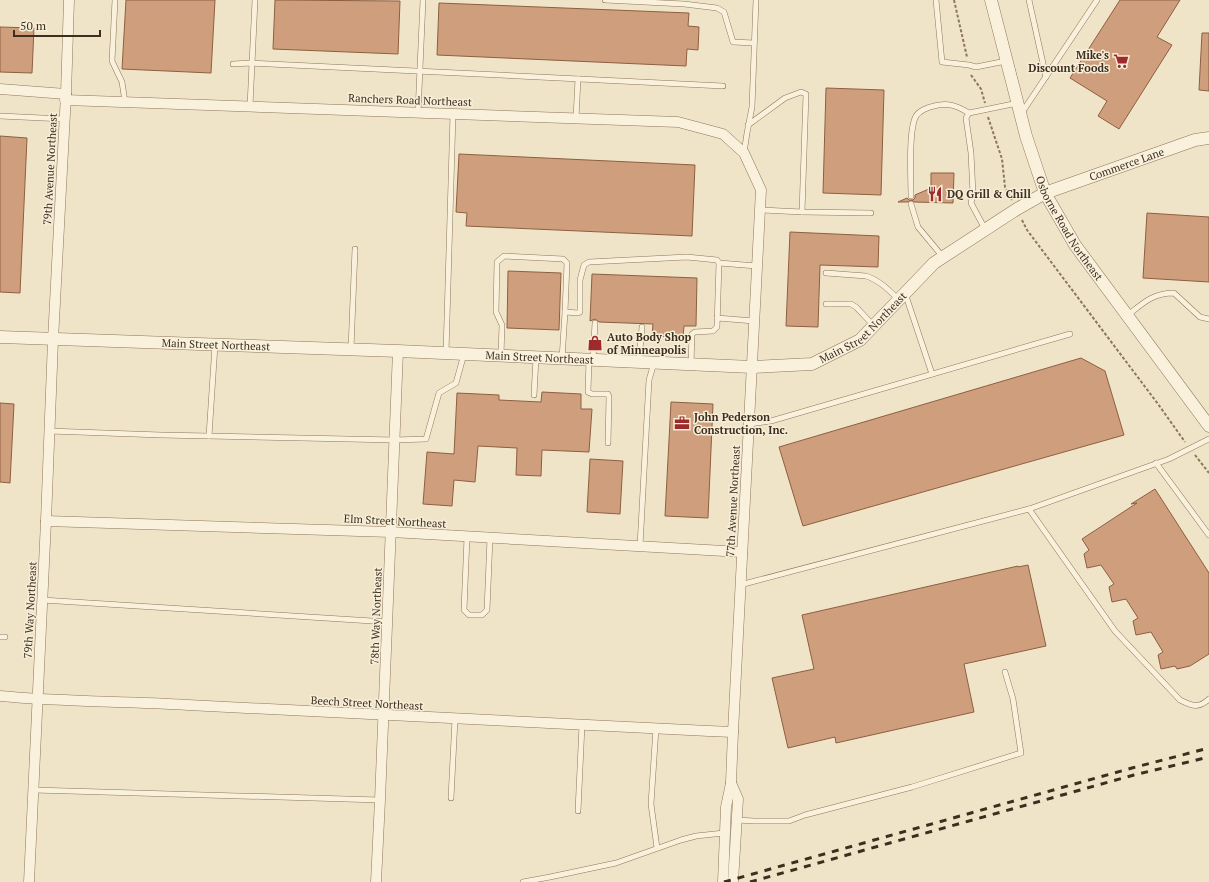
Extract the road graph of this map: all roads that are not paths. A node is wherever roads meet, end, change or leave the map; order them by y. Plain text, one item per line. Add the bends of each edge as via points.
1 (69, 0) edge
2 (115, 0) edge
3 (255, 0) edge
4 (423, 0) edge
5 (605, 0) edge
6 (756, 0) edge
7 (936, 0) edge
8 (991, 0) edge
9 (1029, 0) edge
10 (1097, 0) edge
11 (754, 43) junction
12 (1007, 61) junction
13 (251, 63) junction
14 (233, 64) dead end
15 (420, 71) junction
16 (1046, 77) junction
17 (578, 79) junction
18 (723, 86) dead end
19 (0, 89) edge
20 (66, 97) junction
21 (125, 102) junction
22 (250, 106) junction
23 (1019, 109) junction
24 (418, 113) junction
25 (969, 113) junction
26 (453, 114) junction
27 (0, 116) edge
28 (576, 118) junction
29 (64, 119) junction
30 (748, 124) junction
31 (1209, 138) edge
32 (744, 153) junction
33 (1045, 192) junction
34 (911, 196) dead end
35 (911, 204) dead end
36 (760, 210) junction
37 (802, 212) junction
38 (871, 213) dead end
39 (985, 229) junction
40 (355, 249) dead end
41 (943, 257) junction
42 (719, 263) junction
43 (757, 266) junction
44 (826, 273) dead end
45 (902, 296) junction
46 (826, 304) dead end
47 (565, 312) junction
48 (1127, 316) junction
49 (717, 318) junction
50 (1209, 319) edge
51 (754, 321) junction
52 (595, 323) dead end
53 (874, 326) junction
54 (642, 327) dead end
55 (1070, 334) dead end
56 (0, 337) edge
57 (52, 340) junction
58 (215, 345) junction
59 (351, 350) junction
60 (398, 351) junction
61 (446, 354) junction
62 (464, 354) junction
63 (501, 356) junction
64 (536, 358) junction
65 (562, 359) junction
66 (591, 360) junction
67 (639, 362) junction
68 (654, 363) junction
69 (690, 364) junction
70 (752, 367) junction
71 (932, 374) junction
72 (534, 395) dead end
73 (748, 424) junction
74 (1209, 426) edge
75 (49, 431) junction
76 (209, 436) junction
77 (1209, 439) edge
78 (395, 440) junction
79 (608, 443) dead end
80 (1156, 463) junction
81 (1029, 509) junction
82 (46, 521) junction
83 (391, 532) junction
84 (1209, 535) edge
85 (467, 537) junction
86 (490, 538) junction
87 (640, 546) junction
88 (742, 552) junction
89 (740, 585) junction
90 (42, 600) junction
91 (388, 622) junction
92 (1005, 672) dead end
93 (0, 696) edge
94 (1209, 699) edge
95 (38, 700) junction
96 (384, 716) junction
97 (455, 719) junction
98 (582, 725) junction
99 (656, 728) junction
100 (733, 732) junction
101 (731, 783) junction
102 (34, 790) junction
103 (451, 798) dead end
104 (380, 800) junction
105 (578, 811) dead end
106 (736, 820) junction
107 (724, 833) junction
108 (657, 848) junction
109 (29, 882) edge
110 (376, 882) edge
111 (523, 882) edge
112 (723, 882) edge
113 (734, 882) edge

1 - 20 street, 79th Avenue Northeast
2 - 21 lane via 112,61 122,82
3 - 13 lane
4 - 15 lane
5 - 11 lane via 717,8 724,12 733,42
6 - 11 lane
7 - 12 lane via 942,62 976,67
8 - 12 street, Osborne Road Northeast
9 - 16 lane
10 - 16 lane
11 - 30 lane via 752,107
12 - 23 street, Osborne Road Northeast
13 - 14 lane
13 - 15 lane
13 - 22 lane
15 - 17 lane
15 - 24 lane
16 - 23 lane
17 - 18 lane
17 - 28 lane
19 - 20 street, Ranchers Road Northeast
20 - 21 street, Ranchers Road Northeast
20 - 29 street, 79th Avenue Northeast
21 - 22 street, Ranchers Road Northeast
22 - 24 street, Ranchers Road Northeast
23 - 25 lane
23 - 33 street, Osborne Road Northeast
24 - 26 street, Ranchers Road Northeast
25 - 34 lane via 954,105 938,104 926,108 916,116 912,130
25 - 39 lane via 966,118 971,153 971,203
26 - 28 street, Ranchers Road Northeast
26 - 61 lane
27 - 29 lane
28 - 32 street, Ranchers Road Northeast via 678,122 723,134
29 - 57 street, 79th Avenue Northeast
30 - 32 lane
30 - 37 lane via 785,98 801,92 806,94
31 - 33 street, Commerce Lane via 1195,140
32 - 36 street, 77th Avenue Northeast via 761,190
33 - 39 street, Main Street Northeast
33 - 48 street, Osborne Road Northeast via 1075,245
35 - 41 lane via 918,227
36 - 37 lane
36 - 43 street, 77th Avenue Northeast
37 - 38 lane
39 - 41 street, Main Street Northeast
40 - 59 lane
41 - 45 street, Main Street Northeast
42 - 43 lane
42 - 47 lane via 717,260 687,257 589,262 584,265 580,280 580,312
42 - 49 lane
43 - 51 street, 77th Avenue Northeast
44 - 45 lane via 866,276
45 - 53 street, Main Street Northeast
45 - 71 lane
46 - 53 lane via 851,304
47 - 63 lane via 567,263 563,259 504,256 497,262 496,312 502,326
47 - 65 lane
48 - 50 lane via 1148,299 1174,293 1200,317
48 - 74 street, Osborne Road Northeast
49 - 51 lane
49 - 69 lane via 717,327 713,331 692,334
51 - 70 street, 77th Avenue Northeast
52 - 66 lane
53 - 70 street, Main Street Northeast via 860,340 812,364
54 - 67 lane
55 - 71 lane
56 - 57 street, Main Street Northeast
57 - 58 street, Main Street Northeast
57 - 75 street, 79th Way Northeast
58 - 59 street, Main Street Northeast
58 - 76 lane
59 - 60 street, Main Street Northeast
60 - 61 street, Main Street Northeast
60 - 78 street, 78th Way Northeast
61 - 62 street, Main Street Northeast
62 - 63 street, Main Street Northeast
62 - 78 lane via 456,383 439,393 426,439
63 - 64 street, Main Street Northeast
64 - 65 street, Main Street Northeast
64 - 72 lane
65 - 66 street, Main Street Northeast
66 - 67 street, Main Street Northeast
66 - 79 lane via 588,392 608,394 610,397
67 - 68 street, Main Street Northeast
68 - 69 street, Main Street Northeast
68 - 87 lane via 649,380
69 - 70 street, Main Street Northeast
70 - 73 street, 77th Avenue Northeast
71 - 73 lane via 771,422
73 - 88 street, 77th Avenue Northeast
75 - 76 lane
75 - 82 street, 79th Way Northeast
76 - 78 lane
77 - 80 lane
78 - 83 street, 78th Way Northeast
80 - 81 lane
80 - 84 lane
81 - 89 lane
81 - 94 lane via 1115,631 1180,700 1193,706
82 - 83 street, Elm Street Northeast
82 - 90 street, 79th Way Northeast
83 - 85 street, Elm Street Northeast
83 - 91 street, 78th Way Northeast
85 - 86 street, Elm Street Northeast
85 - 86 lane via 464,610 470,615 482,615 487,610
86 - 87 street, Elm Street Northeast
87 - 88 street, Elm Street Northeast
88 - 89 street, 77th Avenue Northeast
89 - 100 street, 77th Avenue Northeast
90 - 91 lane
90 - 95 street, 79th Way Northeast
91 - 96 street, 78th Way Northeast
92 - 106 lane via 1013,699 1021,753 789,821
93 - 95 street, Beech Street Northeast
95 - 96 street, Beech Street Northeast via 170,704
95 - 102 street, 79th Way Northeast
96 - 97 street, Beech Street Northeast
96 - 104 street, 78th Way Northeast
97 - 98 street, Beech Street Northeast
97 - 103 lane
98 - 99 street, Beech Street Northeast
98 - 105 lane
99 - 100 street, Beech Street Northeast
99 - 108 lane via 652,804
100 - 101 street, 77th Avenue Northeast
101 - 106 street, 77th Avenue Northeast via 738,799
101 - 107 street, 77th Avenue Northeast
102 - 104 lane
102 - 109 street, 79th Way Northeast
104 - 110 street, 78th Way Northeast
106 - 113 street, 77th Avenue Northeast
107 - 108 lane via 696,836
107 - 112 street, 77th Avenue Northeast
108 - 111 lane via 616,863

